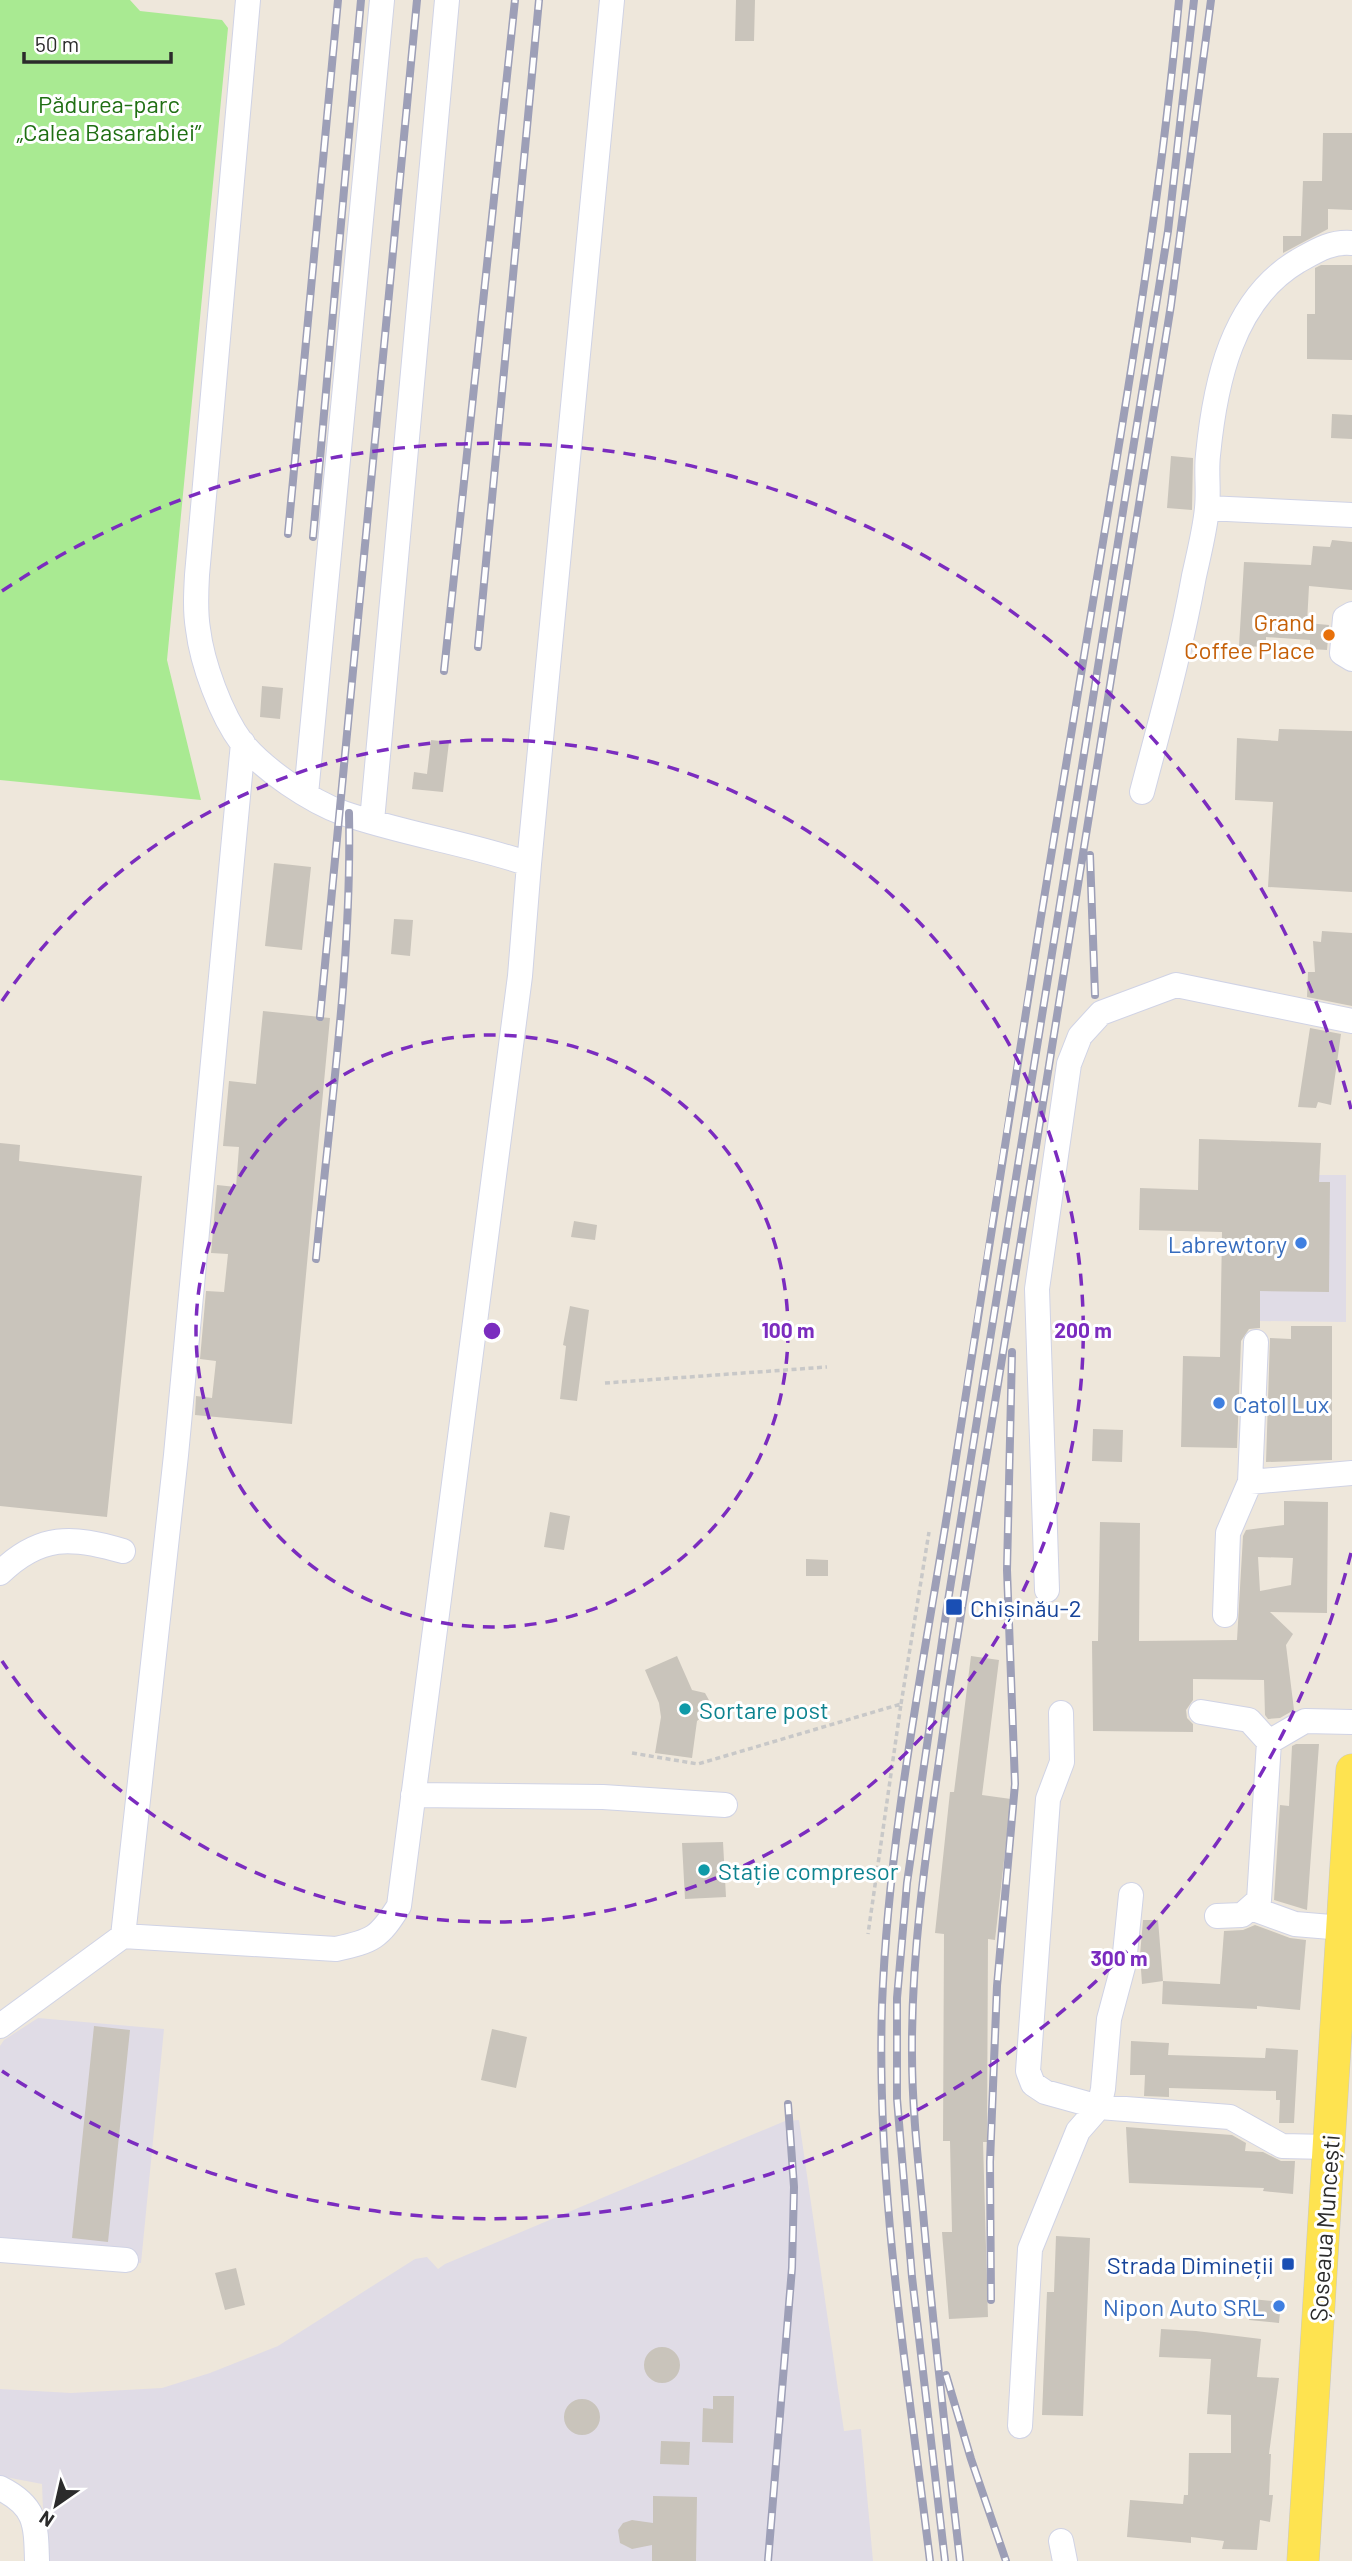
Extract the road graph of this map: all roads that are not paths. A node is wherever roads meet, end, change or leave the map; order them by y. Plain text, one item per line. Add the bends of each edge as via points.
1 (248, 0) edge
2 (382, 0) edge
3 (447, 0) edge
4 (612, 0) edge
5 (1352, 243) edge
6 (1207, 508) junction
7 (1352, 515) edge
8 (1352, 614) edge
9 (1352, 659) edge
10 (243, 743) junction
11 (1142, 792) dead end
12 (306, 794) junction
13 (372, 821) junction
14 (529, 864) junction
15 (1352, 1021) edge
16 (1256, 1342) dead end
17 (1352, 1473) edge
18 (1250, 1482) junction
19 (123, 1551) dead end
20 (0, 1573) edge
21 (1047, 1590) dead end
22 (1225, 1615) dead end
23 (1201, 1712) dead end
24 (1061, 1713) dead end
25 (1352, 1722) edge
26 (1269, 1742) junction
27 (1352, 1770) edge
28 (413, 1795) junction
29 (725, 1805) dead end
30 (1350, 1867) edge
31 (1130, 1895) dead end
32 (1251, 1908) junction
33 (1217, 1916) dead end
34 (1343, 1928) junction
35 (123, 1936) junction
36 (0, 2026) edge
37 (1099, 2107) junction
38 (1329, 2147) junction
39 (0, 2250) edge
40 (126, 2260) dead end
41 (1020, 2426) dead end
42 (0, 2488) edge
43 (37, 2561) edge
44 (1303, 2561) edge

1 - 10 street via 196,601 204,655 223,707
2 - 12 street
3 - 13 street
4 - 14 street
5 - 6 street via 1337,242 1294,263 1271,281 1246,312 1228,350 1214,413
6 - 7 street
6 - 11 street via 1183,635
8 - 9 street via 1345,618 1342,653
10 - 12 street
10 - 35 street via 176,1455
12 - 13 street
13 - 14 street
14 - 28 street via 520,976
15 - 21 street via 1176,985 1101,1013 1080,1036 1069,1064 1037,1289
16 - 18 street
17 - 18 street
18 - 22 street via 1228,1533
19 - 20 street via 100,1544 44,1542
23 - 26 street via 1249,1720
24 - 37 street via 1062,1762 1048,1799 1028,2071 1033,2084 1045,2092
25 - 26 street via 1305,1721
26 - 32 street via 1259,1900
27 - 30 main road, Șoseaua Muncești
28 - 29 street via 603,1797
28 - 35 street via 399,1906 383,1930 361,1944 336,1949
30 - 34 main road, Șoseaua Muncești
31 - 37 street via 1124,1963 1109,2019
32 - 33 street via 1242,1916
32 - 34 street via 1295,1924
34 - 38 main road, Șoseaua Muncești
35 - 36 street
37 - 38 street via 1230,2117 1282,2146
37 - 41 street via 1078,2131 1030,2249
38 - 44 main road, Șoseaua Muncești
39 - 40 street
42 - 43 street via 29,2509

